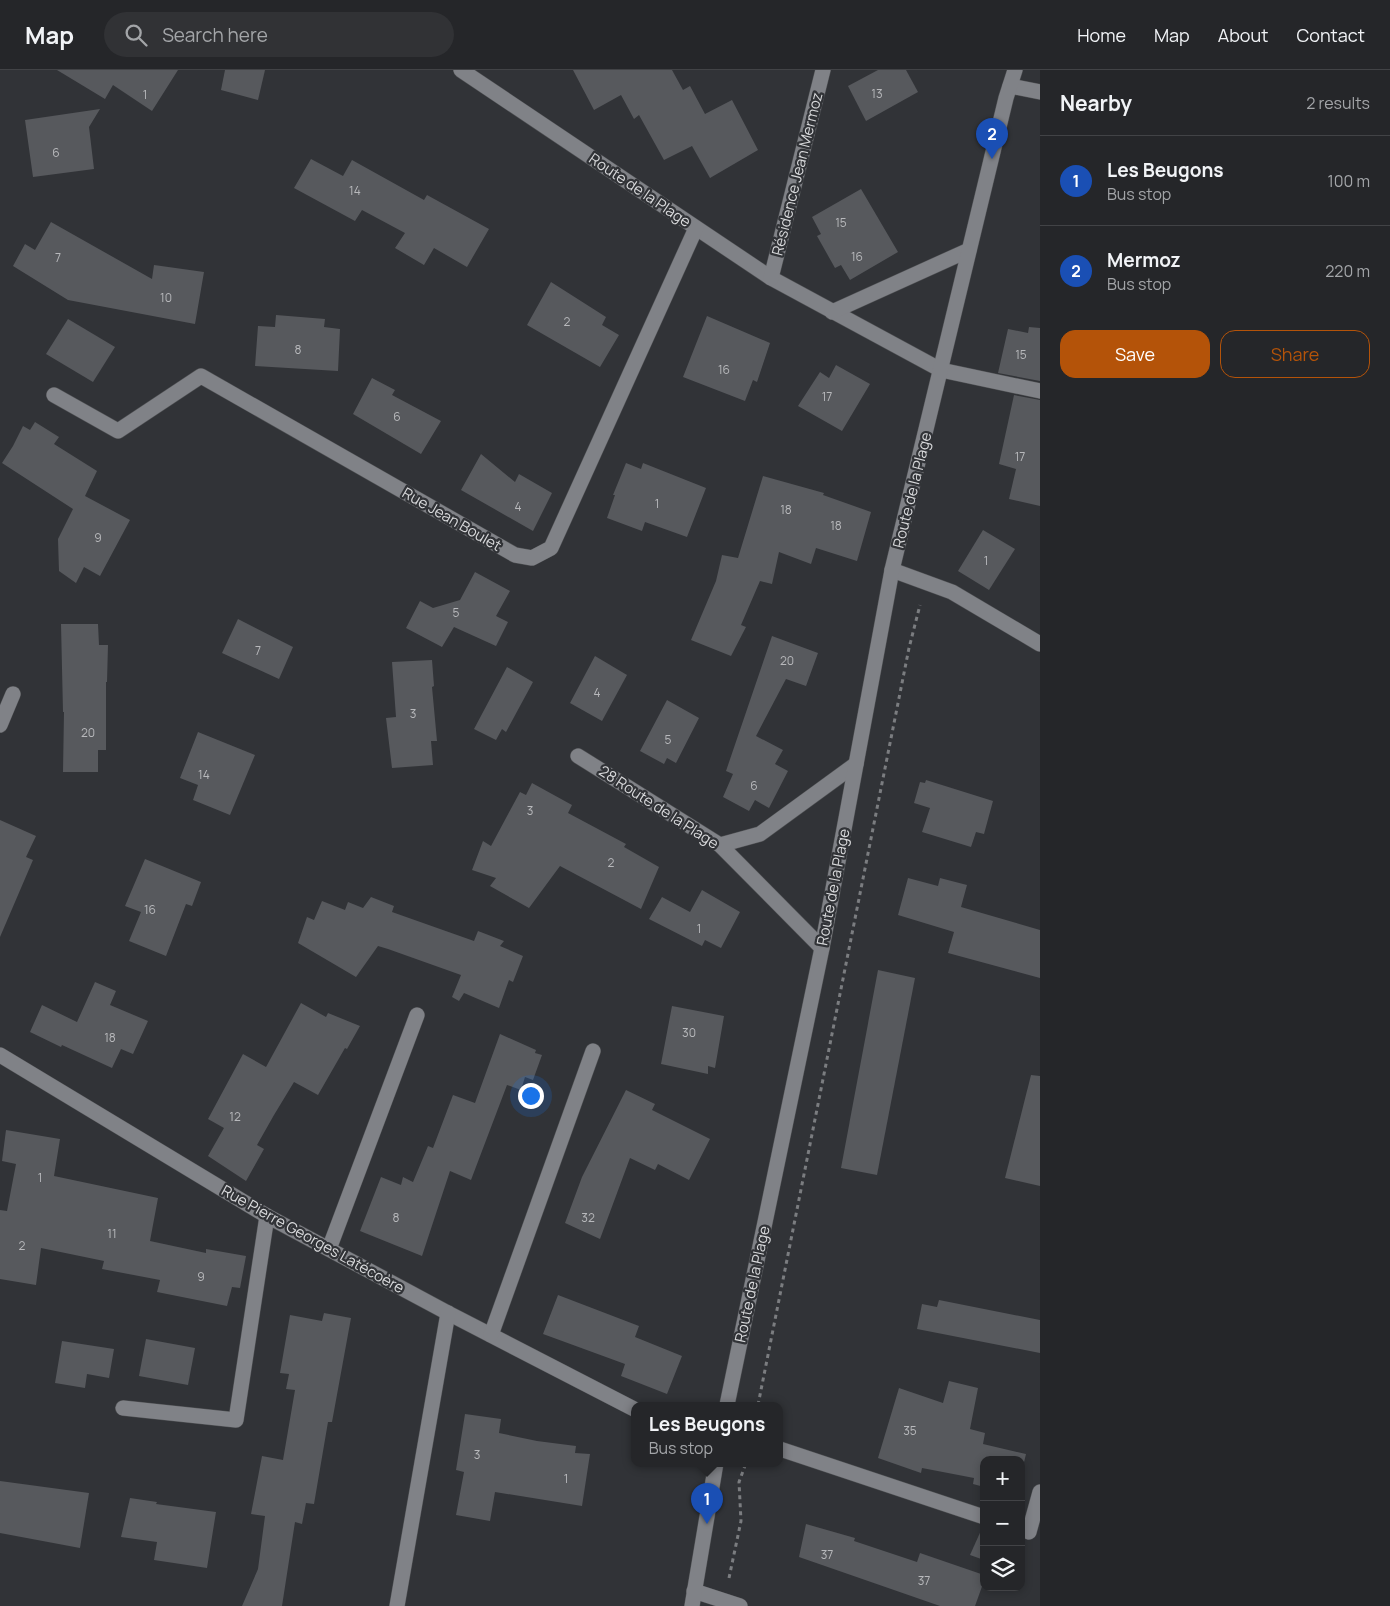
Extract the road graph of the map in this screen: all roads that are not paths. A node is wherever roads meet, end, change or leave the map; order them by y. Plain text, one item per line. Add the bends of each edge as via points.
1 (823, 70) edge
2 (1016, 70) edge
3 (471, 73) edge
4 (1010, 86) junction
5 (1040, 92) edge
6 (696, 228) junction
7 (970, 250) junction
8 (771, 278) junction
9 (832, 312) junction
10 (941, 370) junction
11 (1040, 391) edge
12 (54, 395) dead end
13 (892, 570) junction
14 (1040, 644) edge
15 (13, 694) dead end
16 (0, 725) edge
17 (578, 756) dead end
18 (856, 764) junction
19 (720, 845) junction
20 (822, 948) junction
21 (417, 1015) dead end
22 (593, 1051) dead end
23 (0, 1055) edge
24 (267, 1216) junction
25 (329, 1249) junction
26 (448, 1313) junction
27 (491, 1335) junction
28 (728, 1402) edge
29 (631, 1407) edge
30 (123, 1408) dead end
31 (783, 1450) edge
32 (715, 1467) edge
33 (1040, 1492) edge
34 (980, 1516) edge
35 (1025, 1530) edge
36 (693, 1598) edge
37 (397, 1606) edge
38 (740, 1606) edge

1 - 8 street, Résidence Jean Mermoz
2 - 4 street, Route de la Plage
3 - 6 street, Route de la Plage
4 - 5 street
4 - 7 street, Route de la Plage
6 - 8 street, Route de la Plage
6 - 12 street, Rue Jean Boulet via 551,548 532,558 515,555 201,376 118,431
7 - 9 street
7 - 10 street, Route de la Plage
8 - 9 street, Route de la Plage
9 - 10 street, Route de la Plage
10 - 11 street
10 - 13 street, Route de la Plage
13 - 14 street via 952,592
13 - 18 street, Route de la Plage
15 - 16 street
17 - 19 street, 28 Route de la Plage
18 - 19 street via 760,834
18 - 20 street, Route de la Plage
19 - 20 street, 28 Route de la Plage
20 - 28 street, Route de la Plage
21 - 25 street
22 - 27 street
23 - 24 street, Rue Pierre Georges Latécoère
24 - 25 street, Rue Pierre Georges Latécoère
24 - 30 street via 236,1420
25 - 26 street, Rue Pierre Georges Latécoère
26 - 27 street, Rue Pierre Georges Latécoère
26 - 37 street
27 - 29 street, Rue Pierre Georges Latécoère
31 - 34 street
32 - 36 street
33 - 35 street via 1030,1532
36 - 38 street

